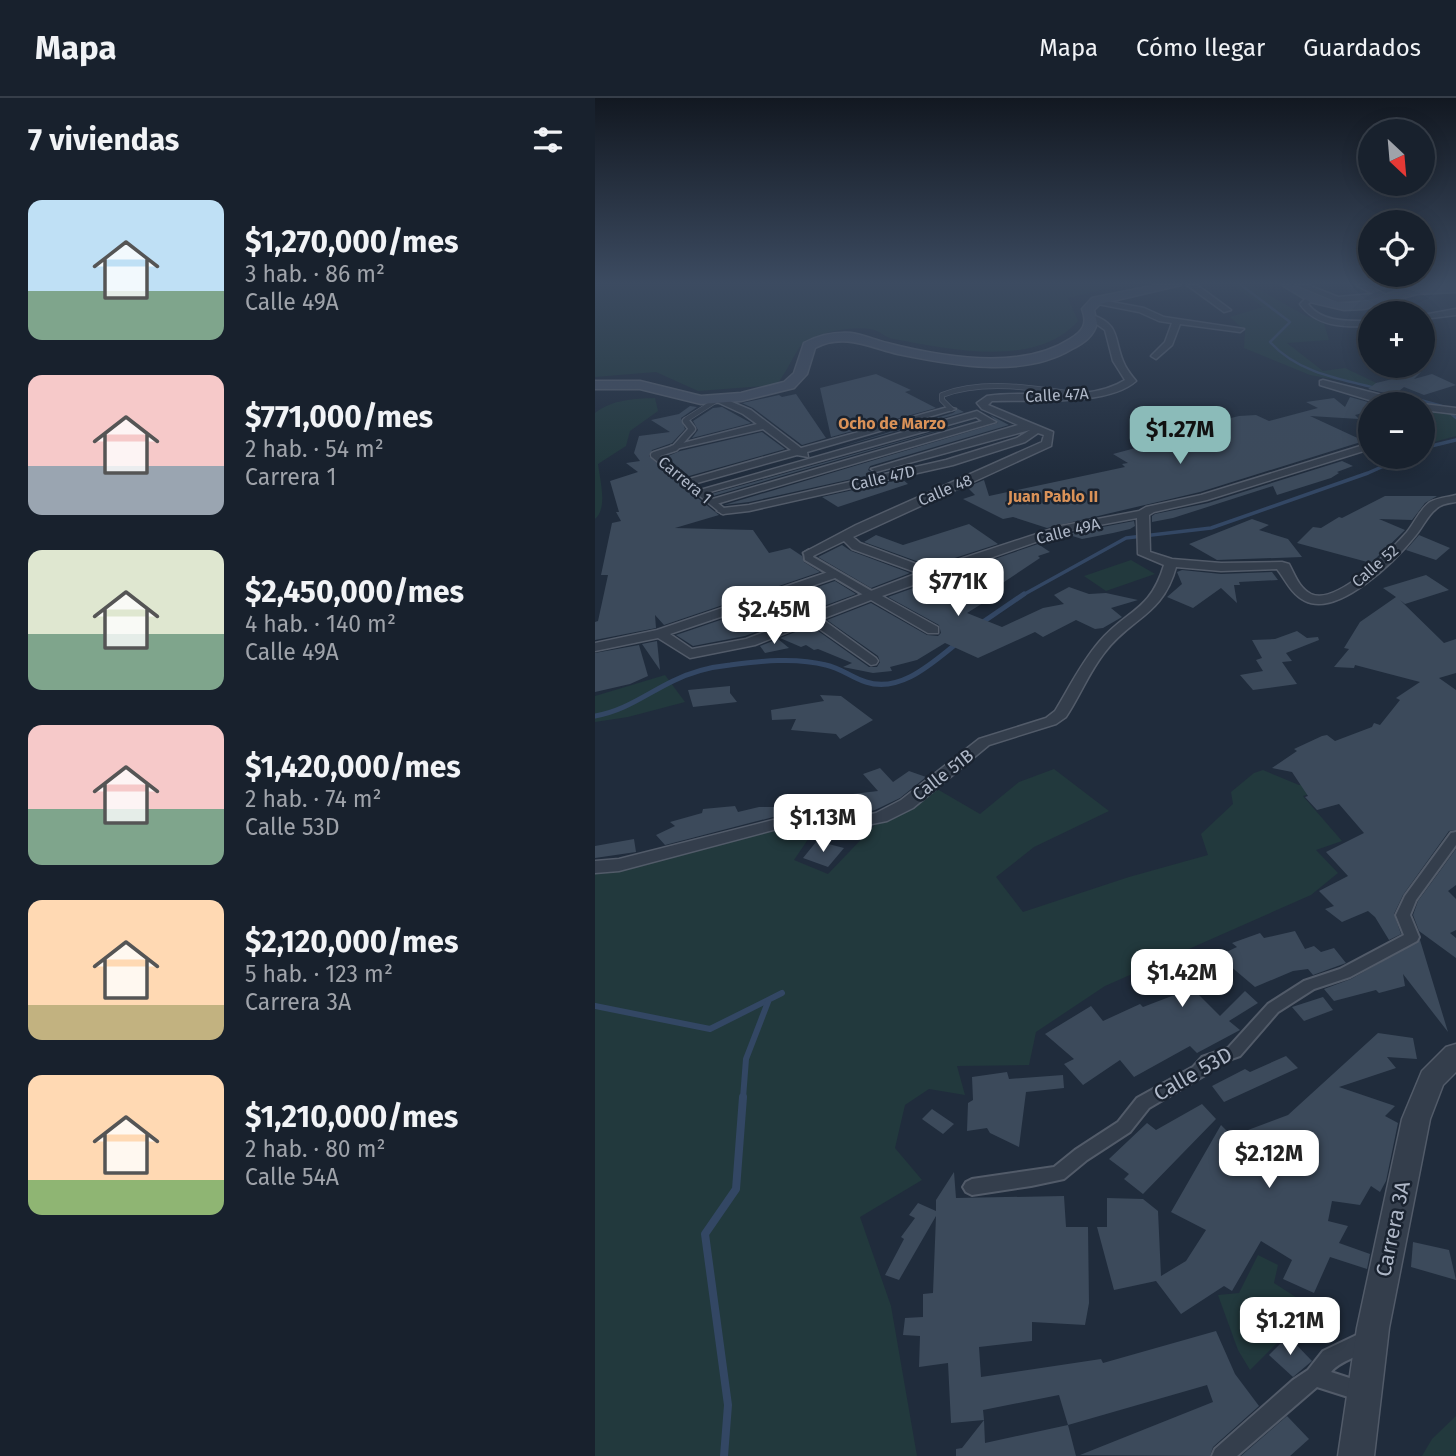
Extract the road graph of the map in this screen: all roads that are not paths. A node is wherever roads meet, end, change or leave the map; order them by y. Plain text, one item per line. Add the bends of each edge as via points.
1 (808, 348) edge
2 (897, 348) edge
3 (1062, 348) edge
4 (1115, 348) edge
5 (1164, 348) edge
6 (1156, 356) dead end
7 (1323, 383) dead end
8 (595, 385) edge
9 (1358, 394) edge
10 (1079, 395) junction
11 (718, 401) junction
12 (951, 409) joint
13 (1435, 409) edge
14 (1456, 411) edge
15 (1005, 418) junction
16 (991, 422) junction
17 (765, 425) junction
18 (1025, 426) junction
19 (1038, 429) junction
20 (675, 449) junction
21 (1358, 450) edge
22 (799, 452) junction
23 (813, 461) junction
24 (826, 470) junction
25 (866, 472) dead end
26 (686, 482) junction
27 (849, 485) junction
28 (699, 492) junction
29 (1456, 499) edge
30 (713, 502) junction
31 (723, 511) joint
32 (1142, 520) junction
33 (846, 537) junction
34 (809, 553) joint
35 (1171, 563) junction
36 (930, 573) junction
37 (834, 574) junction
38 (972, 593) dead end
39 (773, 595) junction
40 (871, 595) junction
41 (813, 619) junction
42 (933, 629) dead end
43 (660, 633) junction
44 (595, 648) edge
45 (871, 661) dead end
46 (1456, 836) edge
47 (595, 867) edge
48 (1456, 1055) edge
49 (972, 1186) dead end
50 (1371, 1338) junction
51 (1315, 1377) junction
52 (1365, 1392) junction
53 (1222, 1456) edge
54 (1356, 1456) edge

1 - 11 main road via 800,374 789,385
2 - 3 main road via 1025,361
4 - 10 street, Calle 47A via 1131,381 1125,388
5 - 6 street
7 - 9 street
8 - 11 main road via 640,384 685,398
10 - 12 lane via 958,388 942,395
10 - 15 street, Calle 47A via 990,398 982,403
11 - 17 street
11 - 20 lane, Carrera 1 via 687,419 692,429
12 - 22 street
13 - 14 street
15 - 16 street
15 - 18 street
16 - 23 street via 977,414
16 - 24 street
17 - 20 street
17 - 22 street
18 - 19 street
18 - 25 street
19 - 27 street, Calle 47D via 993,450
19 - 33 street, Calle 48 via 1049,433 1047,444
20 - 26 lane, Carrera 1 via 654,455
21 - 32 street, Calle 49A via 1203,498 1150,509
22 - 23 street
22 - 26 street
23 - 24 street
23 - 28 street
24 - 27 street
24 - 30 street
26 - 28 lane, Carrera 1
27 - 31 street, Calle 47D
28 - 30 lane, Carrera 1
29 - 35 street, Calle 52 via 1434,505 1369,576 1327,600 1302,596 1286,576 1285,567 1278,565
30 - 31 lane, Carrera 1
32 - 35 street via 1144,554
32 - 36 street, Calle 49A via 1065,528
33 - 34 street, Calle 48
33 - 36 street via 856,546
34 - 37 street via 808,558
35 - 47 street, Calle 51B via 1157,600 1108,640 1061,714 984,742 907,804 857,823 773,825 619,865
36 - 38 street
36 - 40 street, Calle 49A
37 - 39 street
37 - 40 street
39 - 41 street
39 - 43 street
40 - 41 street, Calle 49A
40 - 42 street
41 - 43 street, Calle 49A via 750,642 690,654
41 - 45 street
43 - 44 street
46 - 49 street, Calle 53D via 1403,915 1412,937 1345,973 1309,985 1273,1008 1234,1052 1208,1061 1199,1071 1143,1103 1124,1128 1058,1174
48 - 50 street, Carrera 3A via 1432,1079 1416,1118
50 - 51 street via 1330,1357
50 - 52 street, Carrera 3A
51 - 52 street
51 - 53 street
52 - 54 street, Carrera 3A

